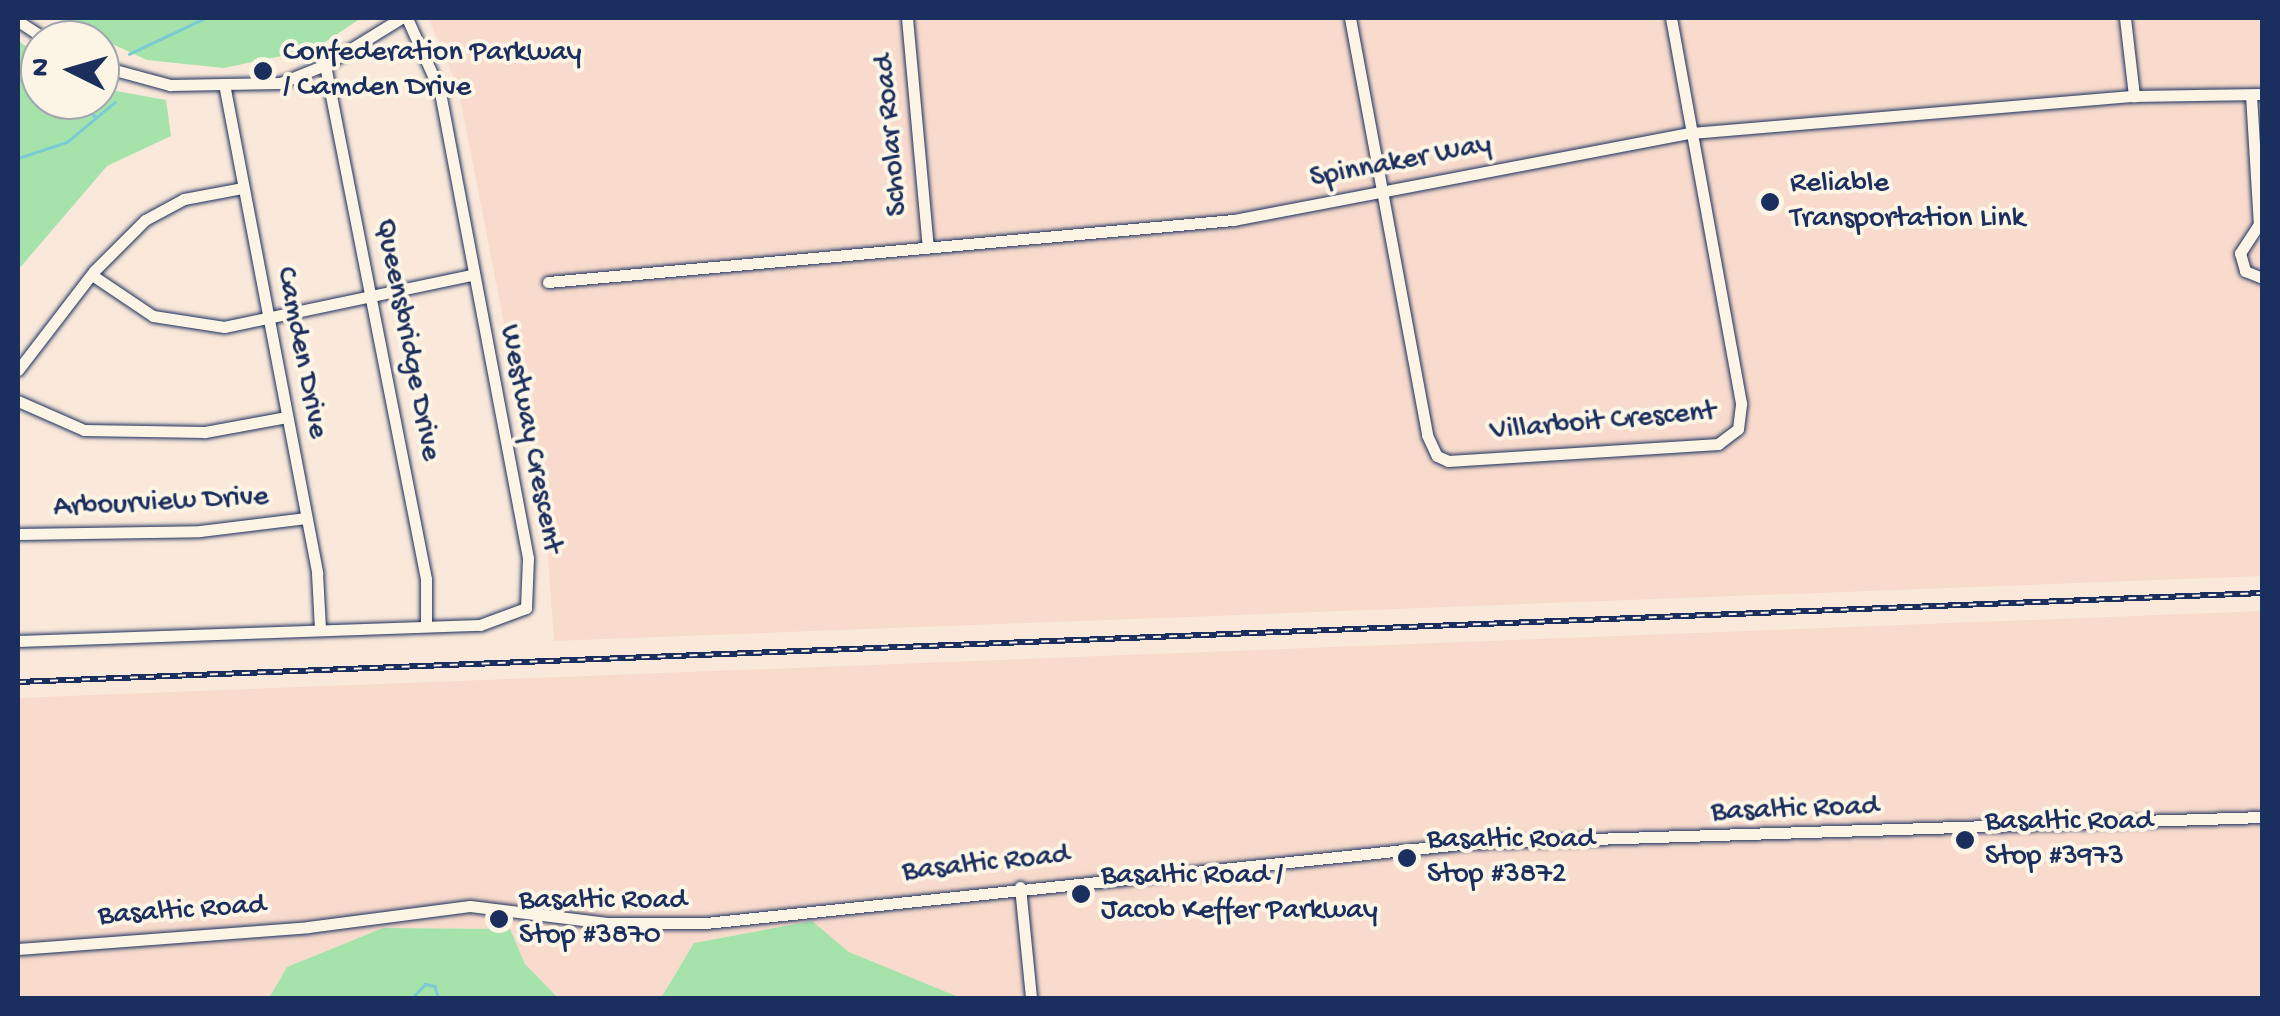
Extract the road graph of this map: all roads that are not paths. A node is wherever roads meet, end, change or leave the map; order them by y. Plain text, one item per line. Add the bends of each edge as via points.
1 (404, 18) edge
2 (907, 18) edge
3 (1350, 18) edge
4 (1670, 18) edge
5 (2125, 18) edge
6 (325, 65) junction
7 (120, 72) edge
8 (225, 89) junction
9 (2256, 95) edge
10 (2134, 96) junction
11 (1692, 133) junction
12 (243, 188) junction
13 (1381, 194) junction
14 (2261, 226) edge
15 (928, 247) junction
16 (472, 274) junction
17 (92, 275) junction
18 (2262, 278) edge
19 (548, 282) dead end
20 (372, 294) junction
21 (265, 317) junction
22 (18, 370) edge
23 (18, 401) edge
24 (287, 418) junction
25 (306, 518) junction
26 (18, 534) edge
27 (426, 625) junction
28 (320, 628) junction
29 (18, 641) edge
30 (2262, 818) edge
31 (1020, 887) junction
32 (18, 949) edge
33 (1031, 998) edge

1 - 6 street
1 - 16 street, Westway Crescent via 439,89
2 - 15 street, Scholar Road
3 - 13 street
4 - 11 street
5 - 10 street
6 - 8 street via 280,83
6 - 20 street, Queensbridge Drive
7 - 8 street via 170,86
8 - 12 street, Camden Drive
9 - 10 street, Spinnaker Way
9 - 14 street
10 - 11 street, Spinnaker Way
11 - 13 street, Spinnaker Way
11 - 13 street, Villarboit Crescent via 1742,416 1730,441 1718,444 1438,456 1427,435
12 - 17 street via 166,207
12 - 21 street, Camden Drive
13 - 15 street, Spinnaker Way via 1233,220
14 - 18 street via 2240,253 2244,271
15 - 19 street, Spinnaker Way
16 - 20 street
16 - 27 street, Westway Crescent via 531,590 526,608 511,619
17 - 21 street via 127,302 188,326
17 - 22 street
20 - 21 street
20 - 27 street, Queensbridge Drive via 426,579
21 - 24 street, Camden Drive
23 - 24 street via 84,430 205,432
24 - 25 street, Camden Drive
25 - 26 street, Arbourview Drive via 200,532
25 - 28 street, Camden Drive
27 - 28 street, Westway Crescent
28 - 29 street, Westway Crescent
30 - 31 street, Basaltic Road via 1461,844
31 - 32 street, Basaltic Road via 706,923 607,923 470,906 308,927
31 - 33 street

